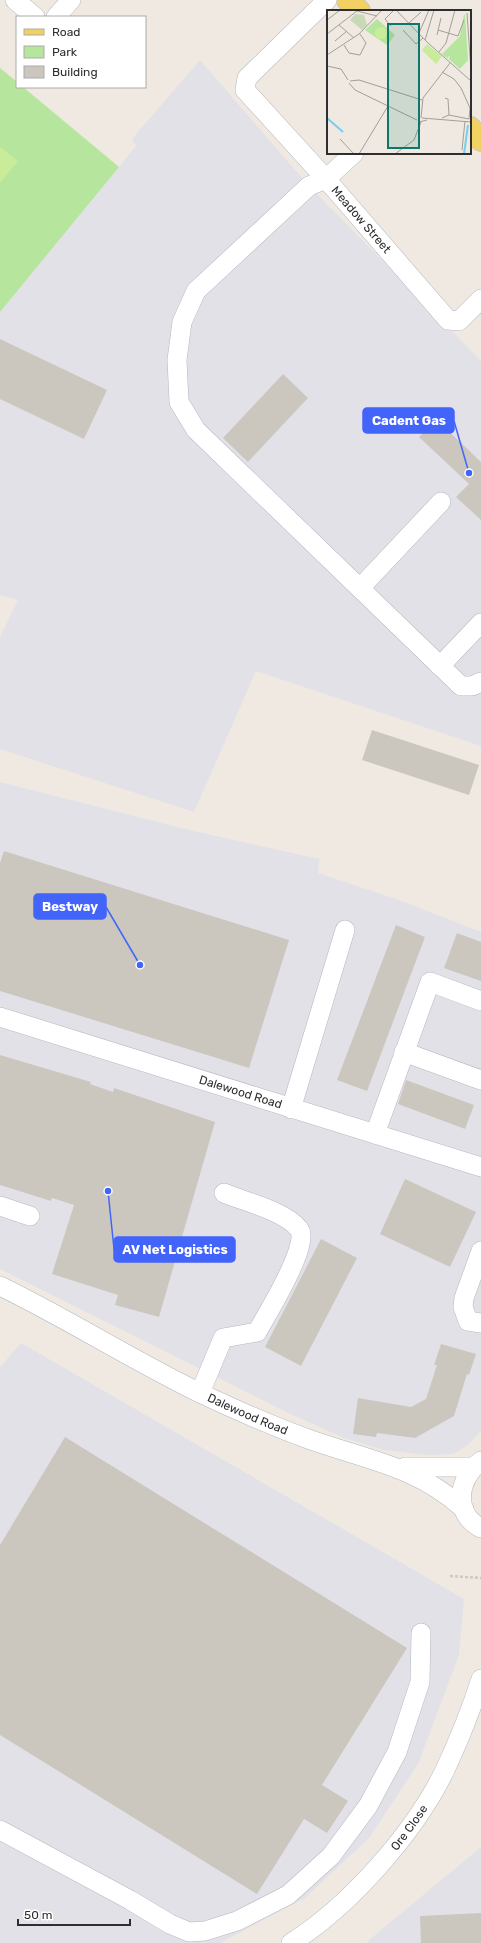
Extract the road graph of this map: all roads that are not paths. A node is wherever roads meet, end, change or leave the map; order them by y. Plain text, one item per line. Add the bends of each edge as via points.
1 (15, 0) edge
2 (71, 0) edge
3 (327, 0) edge
4 (348, 0) edge
5 (358, 10) edge
6 (34, 16) edge
7 (57, 16) edge
8 (471, 129) edge
9 (481, 140) edge
10 (353, 154) edge
11 (326, 179) junction
12 (481, 299) edge
13 (441, 502) dead end
14 (360, 588) junction
15 (481, 623) edge
16 (440, 666) junction
17 (478, 686) edge
18 (345, 930) dead end
19 (481, 1001) edge
20 (0, 1017) edge
21 (404, 1052) junction
22 (481, 1080) edge
23 (291, 1109) junction
24 (375, 1134) junction
25 (481, 1167) edge
26 (224, 1193) dead end
27 (0, 1206) edge
28 (30, 1216) dead end
29 (481, 1251) edge
30 (3, 1293) edge
31 (481, 1323) edge
32 (200, 1393) junction
33 (477, 1464) edge
34 (397, 1467) junction
35 (472, 1518) edge
36 (481, 1538) edge
37 (421, 1633) dead end
38 (481, 1679) edge
39 (0, 1830) edge
40 (291, 1943) edge

1 - 6 street
2 - 7 street
3 - 11 street, Meadow Street via 247,78 245,90
4 - 5 main road
8 - 9 main road
10 - 11 street
11 - 12 street, Meadow Street via 448,320 459,321
11 - 14 street via 309,186 196,291 182,322 177,360 179,402 196,430
13 - 14 street
14 - 16 street
15 - 16 street
16 - 17 street via 462,686
18 - 23 street
19 - 21 street via 430,982
20 - 23 street, Dalewood Road
21 - 22 street
21 - 24 street
23 - 24 street, Dalewood Road
24 - 25 street, Dalewood Road
26 - 32 street via 293,1222 300,1230 301,1240 288,1274 257,1332 223,1338
27 - 28 street
29 - 31 street via 463,1307 468,1321
30 - 32 street, Dalewood Road
32 - 34 street, Dalewood Road via 311,1440
33 - 34 street, Dalewood Road
33 - 35 street via 466,1476 462,1488 461,1499
34 - 35 street, Dalewood Road via 447,1493
35 - 36 street
37 - 39 street via 420,1682 397,1752 368,1806 331,1856 288,1895 237,1921 205,1931 189,1932
38 - 40 street, Ore Close via 468,1719 444,1771 416,1818 373,1872 340,1905

